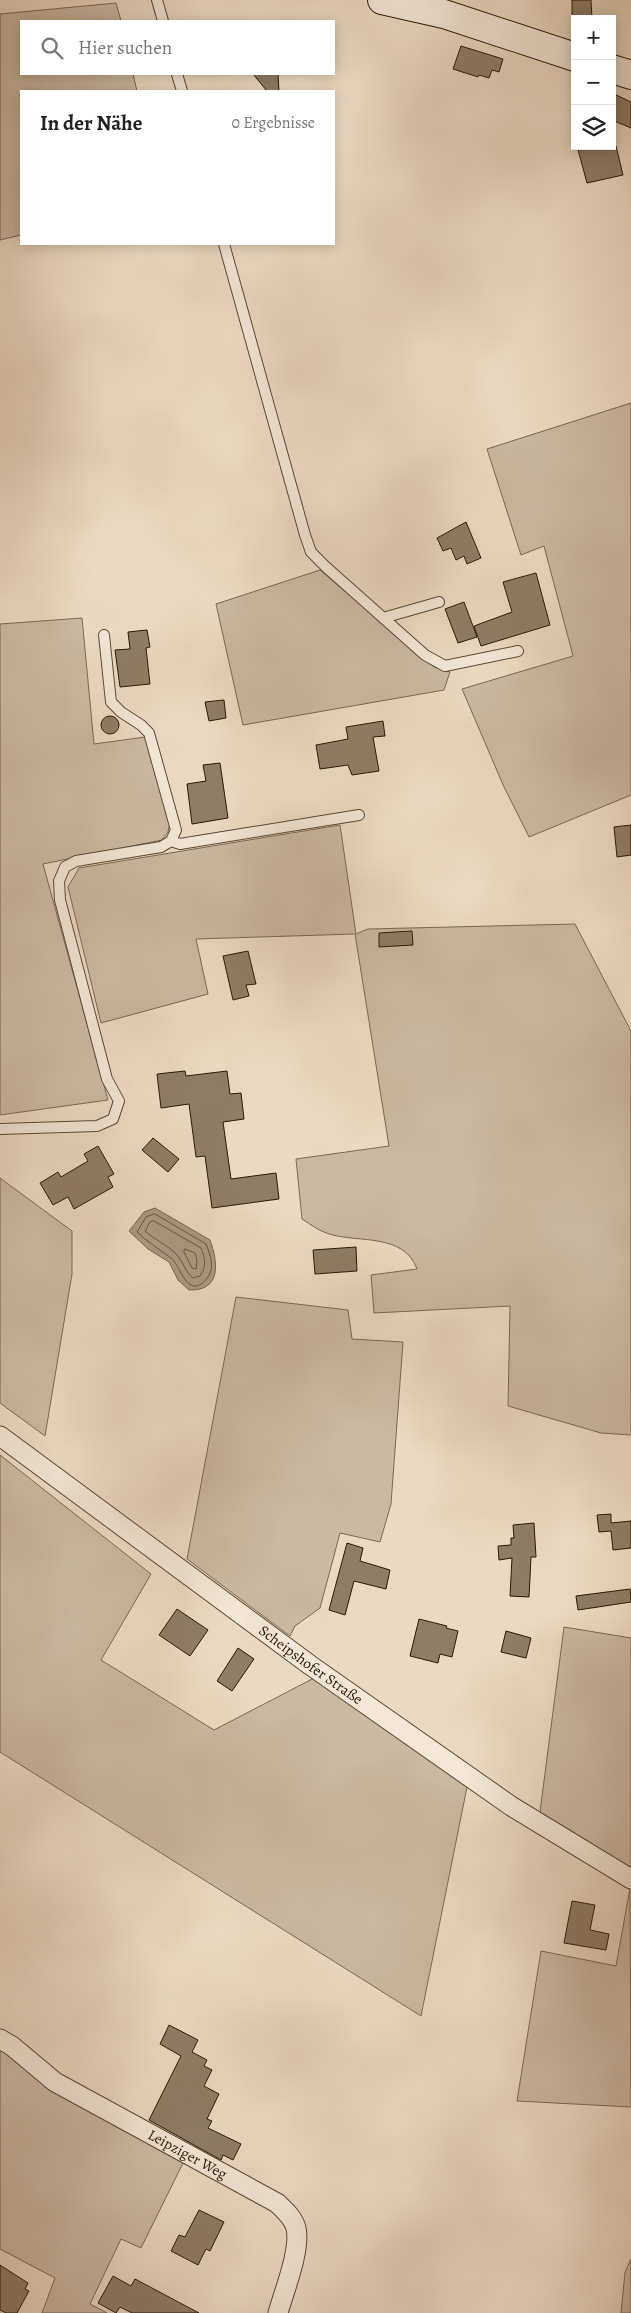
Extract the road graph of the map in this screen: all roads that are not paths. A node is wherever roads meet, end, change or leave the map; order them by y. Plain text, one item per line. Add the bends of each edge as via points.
1 (157, 0) edge
2 (382, 0) edge
3 (163, 20) edge
4 (571, 56) edge
5 (616, 70) edge
6 (177, 75) edge
7 (631, 75) edge
8 (182, 90) edge
9 (224, 245) edge
10 (439, 602) dead end
11 (383, 618) junction
12 (104, 635) dead end
13 (518, 651) dead end
14 (359, 815) dead end
15 (171, 841) junction
16 (0, 1129) edge
17 (0, 1436) edge
18 (631, 1879) edge
19 (0, 2039) edge
20 (278, 2313) edge

1 - 3 lane
2 - 4 street via 444,14
5 - 7 street
6 - 8 lane
9 - 11 lane via 312,552
10 - 11 lane
11 - 13 lane via 425,655 445,666
12 - 15 lane via 111,702 149,734 176,830
14 - 15 lane via 180,844
15 - 16 lane via 161,847 76,862 65,867 59,881 60,900 107,1079 119,1101 113,1119 97,1126
17 - 18 street, Scheipshofer Straße via 310,1665 511,1806
19 - 20 street, Leipziger Weg via 55,2082 277,2203 291,2217 296,2228 296,2248

